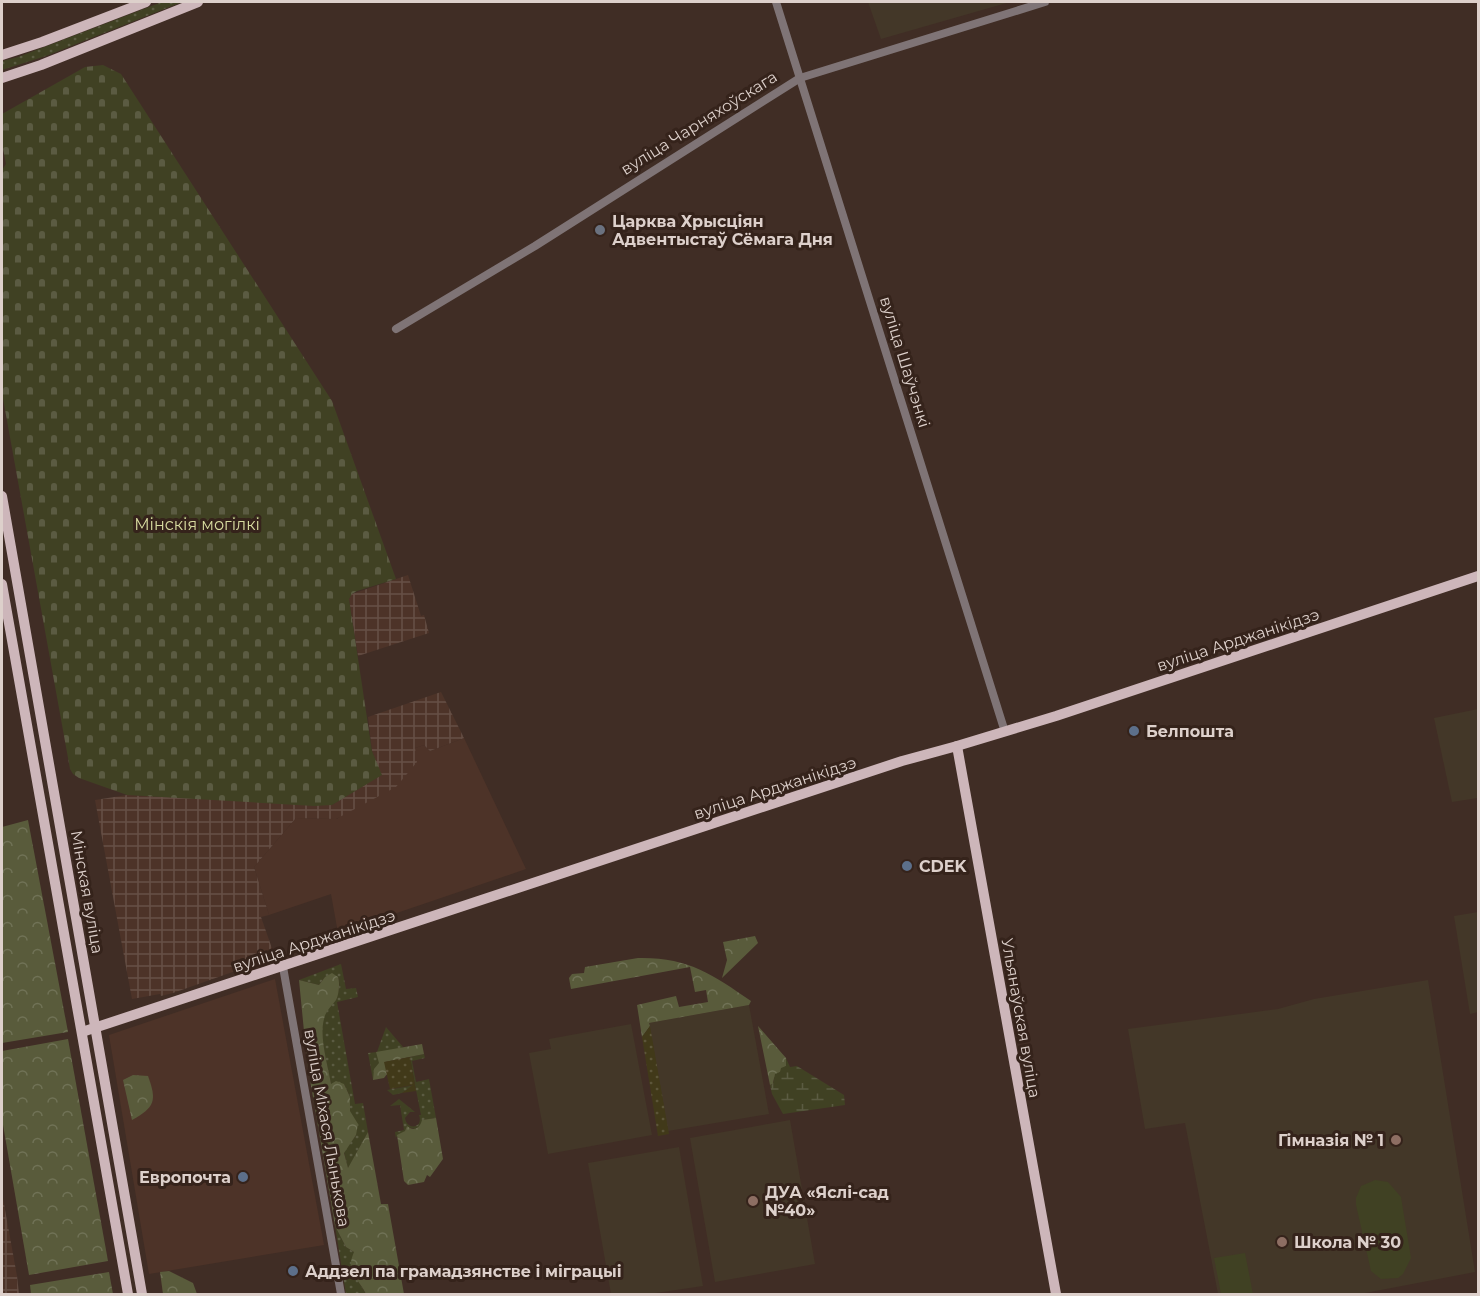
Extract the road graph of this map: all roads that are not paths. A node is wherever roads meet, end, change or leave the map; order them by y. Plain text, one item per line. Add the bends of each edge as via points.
1 (146, 2) edge
2 (198, 2) edge
3 (777, 2) edge
4 (1045, 2) edge
5 (2, 55) edge
6 (2, 78) edge
7 (800, 78) junction
8 (396, 329) dead end
9 (2, 496) edge
10 (1479, 576) edge
11 (2, 584) edge
12 (1005, 732) junction
13 (957, 746) junction
14 (283, 967) junction
15 (96, 1028) junction
16 (82, 1032) junction
17 (128, 1294) edge
18 (142, 1294) edge
19 (341, 1294) edge
20 (1056, 1294) edge

1 - 5 main road
2 - 6 main road
3 - 7 street, вуліца Шаўчэнкі
4 - 7 street, вуліца Чарняхоўскага
7 - 8 street, вуліца Чарняхоўскага
7 - 12 street, вуліца Шаўчэнкі
9 - 15 main road, Мінская вуліца
10 - 12 main road, вуліца Арджанікідзэ
11 - 16 main road, Мінская вуліца
12 - 13 main road, вуліца Арджанікідзэ
13 - 14 main road, вуліца Арджанікідзэ
13 - 20 main road, Ульянаўская вуліца
14 - 15 main road, вуліца Арджанікідзэ
14 - 19 street, вуліца Міхася Лынькова
15 - 16 main road, вуліца Арджанікідзэ
15 - 18 main road, Мінская вуліца
16 - 17 main road, Мінская вуліца

